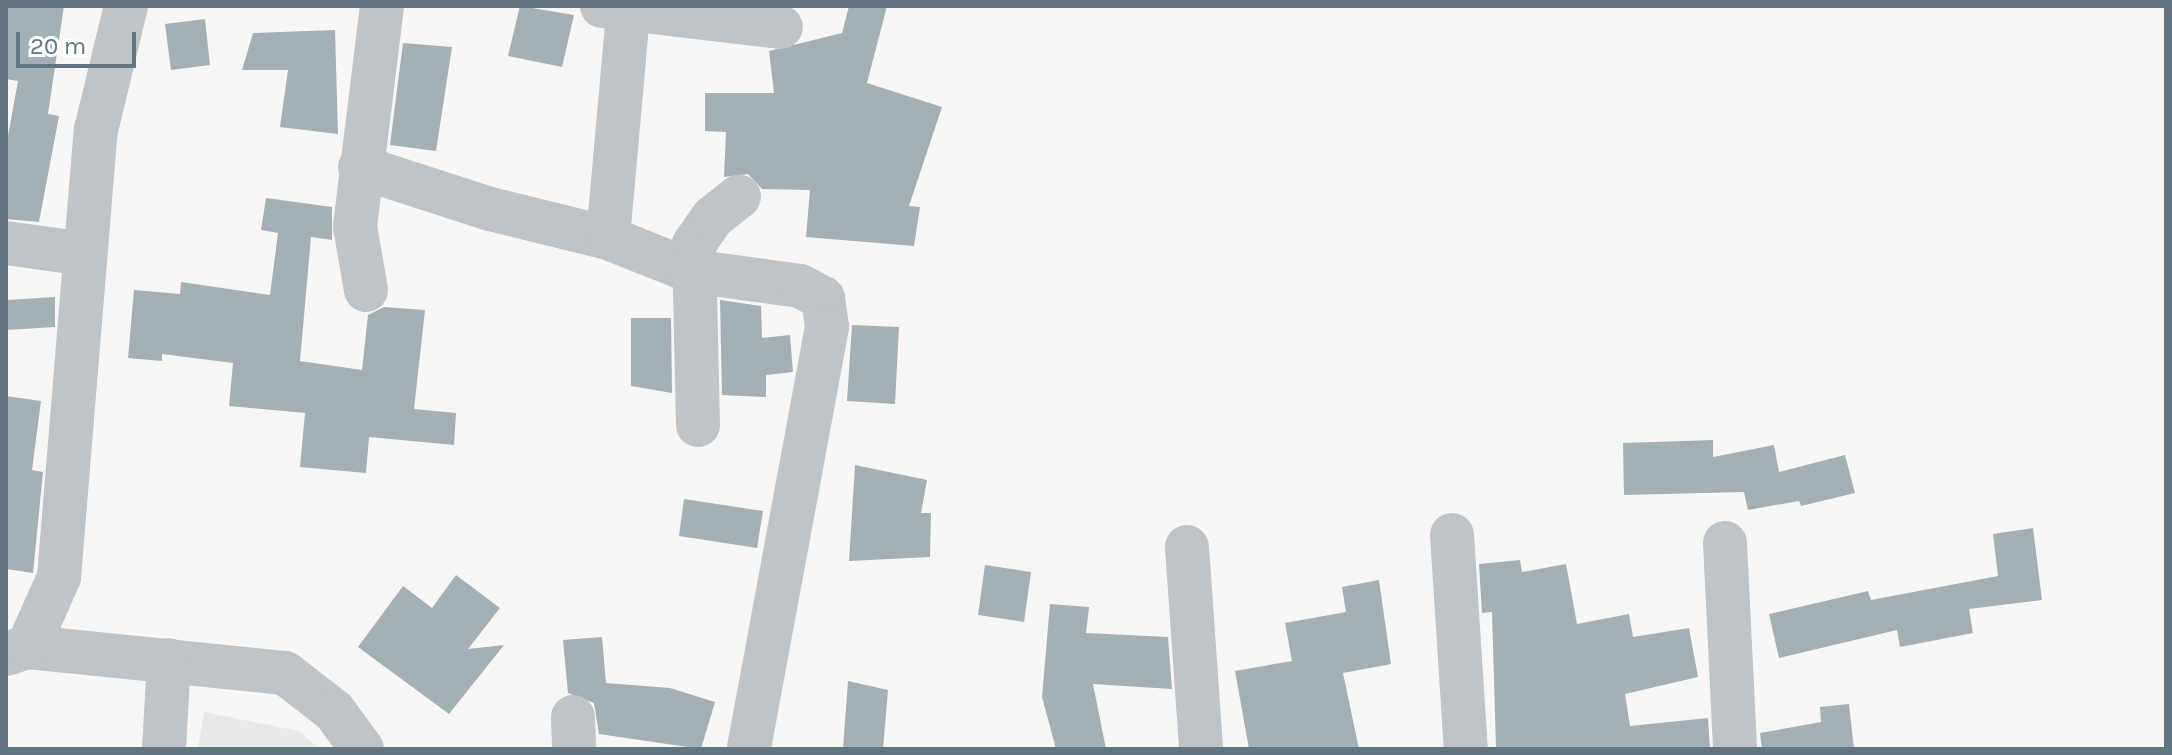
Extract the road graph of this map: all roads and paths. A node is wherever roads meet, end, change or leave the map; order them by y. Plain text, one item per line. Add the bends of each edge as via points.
1 (126, 6) edge
2 (382, 6) edge
3 (641, 10) edge
4 (781, 27) dead end
5 (360, 167) junction
6 (739, 197) dead end
7 (608, 238) junction
8 (6, 243) edge
9 (85, 254) junction
10 (691, 271) junction
11 (366, 290) dead end
12 (698, 425) dead end
13 (1452, 535) dead end
14 (1725, 543) dead end
15 (1187, 547) dead end
16 (17, 650) edge
17 (169, 660) junction
18 (164, 749) edge
19 (362, 749) edge
20 (749, 749) edge
21 (1201, 749) edge
22 (1466, 749) edge
23 (1735, 749) edge

1 - 9 street via 96,130
2 - 5 street
3 - 4 street
3 - 7 street
5 - 7 street via 490,209
5 - 11 street via 355,226
6 - 10 street via 713,217 694,244
7 - 10 street
8 - 9 street
9 - 16 street via 59,577
10 - 12 street
10 - 20 street via 800,286 823,298 827,327
13 - 22 street
14 - 23 street
15 - 21 street
16 - 17 street
17 - 18 street
17 - 19 street via 285,673 334,711

